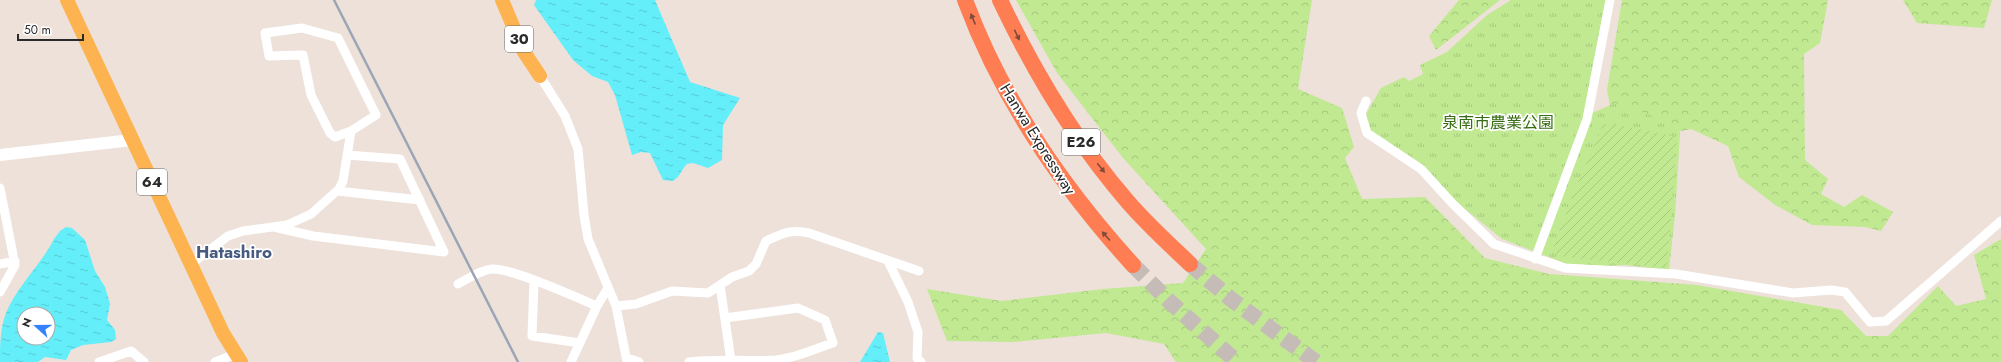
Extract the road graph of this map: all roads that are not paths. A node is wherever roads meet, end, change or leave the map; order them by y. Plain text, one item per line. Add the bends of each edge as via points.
1 (67, 0) edge
2 (502, 0) edge
3 (965, 0) edge
4 (1000, 0) edge
5 (1610, 0) edge
6 (540, 76) joint
7 (1366, 102) dead end
8 (351, 131) junction
9 (132, 140) junction
10 (0, 155) edge
11 (347, 155) junction
12 (0, 188) edge
13 (337, 191) junction
14 (420, 200) junction
15 (3, 219) edge
16 (2001, 221) edge
17 (274, 227) junction
18 (1535, 259) junction
19 (15, 261) junction
20 (888, 261) junction
21 (0, 264) edge
22 (191, 264) junction
23 (1190, 264) tunnel mouth
24 (1133, 265) tunnel mouth
25 (919, 271) dead end
26 (534, 281) junction
27 (458, 284) dead end
28 (720, 285) junction
29 (608, 288) junction
30 (0, 292) edge
31 (597, 306) junction
32 (616, 306) junction
33 (725, 318) junction
34 (580, 343) junction
35 (239, 358) edge
36 (627, 360) edge
37 (731, 361) junction
38 (99, 362) edge
39 (144, 362) edge
40 (215, 362) edge
41 (571, 362) edge
42 (639, 362) edge
43 (689, 362) edge
44 (921, 362) edge

1 - 9 main road, 64
2 - 6 main road, 30 via 524,52
24 -> 3 highway, Hanwa Expressway / E26 via 1073,195 1043,152 990,60
4 -> 23 highway, Hanwa Expressway / E26 via 1029,59 1074,132 1128,202
5 - 18 street via 1587,118
6 - 29 street via 565,116 578,149 588,240
7 - 18 street via 1361,114 1367,132 1421,169 1494,244
8 - 8 street via 335,137 330,133 311,95 303,55 269,56 265,33 302,28 338,38 376,115
8 - 11 street
9 - 10 street
9 - 22 main road, 64
11 - 13 street via 343,181
11 - 14 street via 400,159
12 - 15 street
13 - 14 street
13 - 17 street via 311,214 287,226
14 - 17 street via 444,252 313,236
15 - 19 street
16 - 18 street via 1886,321 1870,322 1845,292 1831,290 1793,293 1676,274 1565,268
17 - 22 street via 243,230 228,236
19 - 21 street
19 - 30 street
20 - 25 street
20 - 28 street via 795,230 766,241 756,264 749,271
20 - 44 street via 908,302 918,332 917,358
22 - 35 main road, 64 via 223,333
26 - 27 street via 494,269
26 - 31 street
26 - 34 street via 532,336
28 - 32 street via 708,293 672,291 636,304
28 - 33 street
29 - 31 street
29 - 32 street
31 - 34 street
32 - 36 street
33 - 37 street
33 - 37 street via 798,308 825,320 833,343 776,360
34 - 41 street
35 - 40 street
36 - 42 street
37 - 43 street via 708,359
38 - 39 street via 131,351

